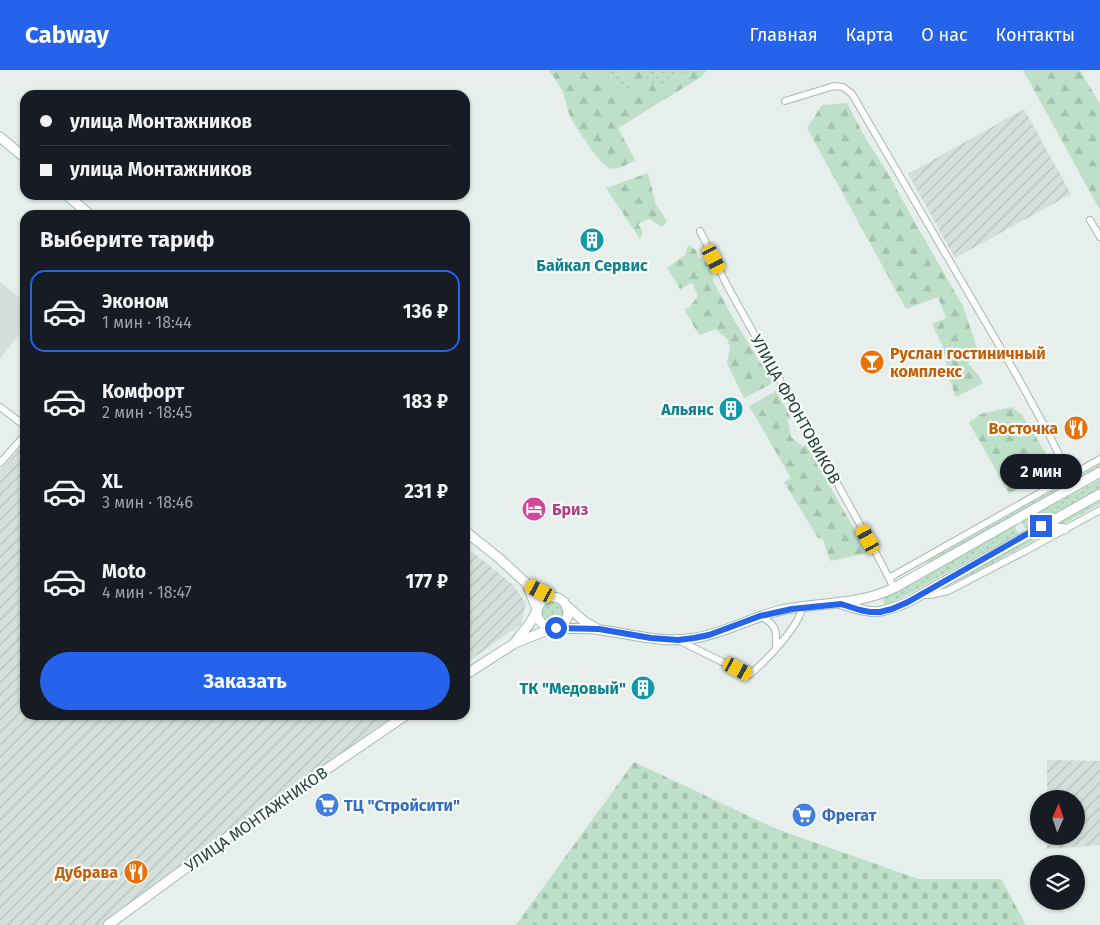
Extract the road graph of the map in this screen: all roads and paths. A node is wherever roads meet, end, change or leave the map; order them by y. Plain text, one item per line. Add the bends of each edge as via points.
1 (785, 101) dead end
2 (0, 137) edge
3 (20, 154) edge
4 (73, 200) edge
5 (84, 210) edge
6 (1090, 220) dead end
7 (700, 230) dead end
8 (1100, 238) edge
9 (0, 407) edge
10 (20, 422) edge
11 (20, 441) edge
12 (1100, 459) edge
13 (0, 463) edge
14 (1100, 472) edge
15 (1070, 476) junction
16 (1100, 494) edge
17 (1100, 510) edge
18 (1019, 518) junction
19 (1041, 526) junction
20 (1066, 529) junction
21 (1027, 534) junction
22 (470, 535) edge
23 (920, 561) junction
24 (918, 575) junction
25 (888, 578) junction
26 (527, 584) junction
27 (894, 588) junction
28 (881, 594) junction
29 (920, 595) junction
30 (552, 597) junction
31 (841, 604) junction
32 (566, 606) junction
33 (802, 607) junction
34 (537, 610) junction
35 (888, 610) junction
36 (760, 616) junction
37 (554, 628) junction
38 (599, 629) junction
39 (678, 640) junction
40 (514, 642) junction
41 (776, 648) junction
42 (470, 672) edge
43 (399, 720) edge
44 (108, 925) edge

1 - 15 street via 834,86 843,87 852,94 1017,376
2 - 3 main road
4 - 5 main road
6 - 8 street
7 - 25 street, УЛИЦА ФРОНТОВИКОВ
9 - 10 street
11 - 13 street
12 - 15 street
14 - 18 main road
15 - 23 street
16 - 19 main road
17 - 20 street
18 - 21 main road via 1020,527
18 - 24 main road
19 - 20 main road
19 - 21 main road
20 - 29 street via 948,591
21 - 29 main road
22 - 26 main road
23 - 24 street
23 - 25 street
24 - 27 main road
25 - 27 street, УЛИЦА ФРОНТОВИКОВ
26 - 30 main road
26 - 34 main road
27 - 28 main road
28 - 31 main road
28 - 35 main road via 881,603
29 - 35 main road
30 - 32 main road
30 - 34 main road via 543,600
31 - 33 main road
31 - 35 main road via 870,612
32 - 37 main road via 566,620
32 - 38 main road
33 - 36 main road
33 - 41 street via 799,618
34 - 37 main road via 543,625
34 - 40 main road
36 - 39 main road via 709,635
36 - 41 street via 770,621 776,630
37 - 38 main road
37 - 40 main road
38 - 39 main road
39 - 41 street via 749,675
40 - 42 main road
43 - 44 main road, УЛИЦА МОНТАЖНИКОВ via 236,831

